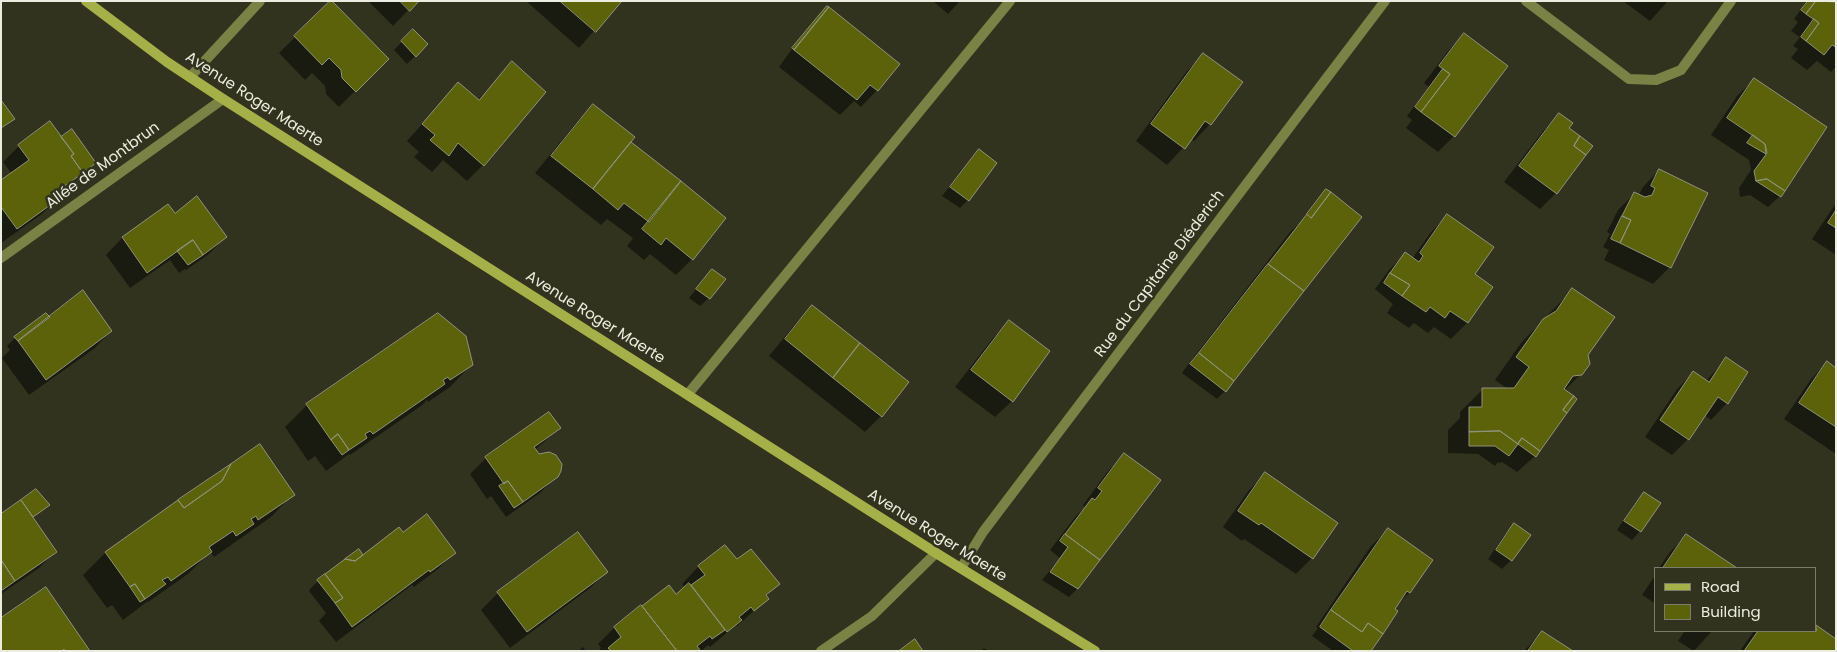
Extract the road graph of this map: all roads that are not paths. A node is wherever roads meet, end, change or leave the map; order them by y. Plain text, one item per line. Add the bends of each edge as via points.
1 (86, 1) edge
2 (260, 1) edge
3 (1010, 1) edge
4 (1385, 1) edge
5 (1526, 1) edge
6 (1732, 1) edge
7 (190, 77) junction
8 (223, 99) junction
9 (1, 258) edge
10 (688, 394) junction
11 (936, 553) junction
12 (961, 568) junction
13 (821, 651) edge
14 (1095, 651) edge

1 - 7 main road, Avenue Roger Maerte
2 - 7 street
3 - 10 street
4 - 12 street, Rue du Capitaine Diéderich via 983,532
5 - 6 street via 1629,79 1656,80 1681,70
7 - 8 main road, Avenue Roger Maerte
8 - 9 street, Allée de Montbrun
8 - 10 main road, Avenue Roger Maerte
10 - 11 main road, Avenue Roger Maerte
11 - 12 main road, Avenue Roger Maerte
11 - 13 street via 872,616
12 - 14 main road, Avenue Roger Maerte

